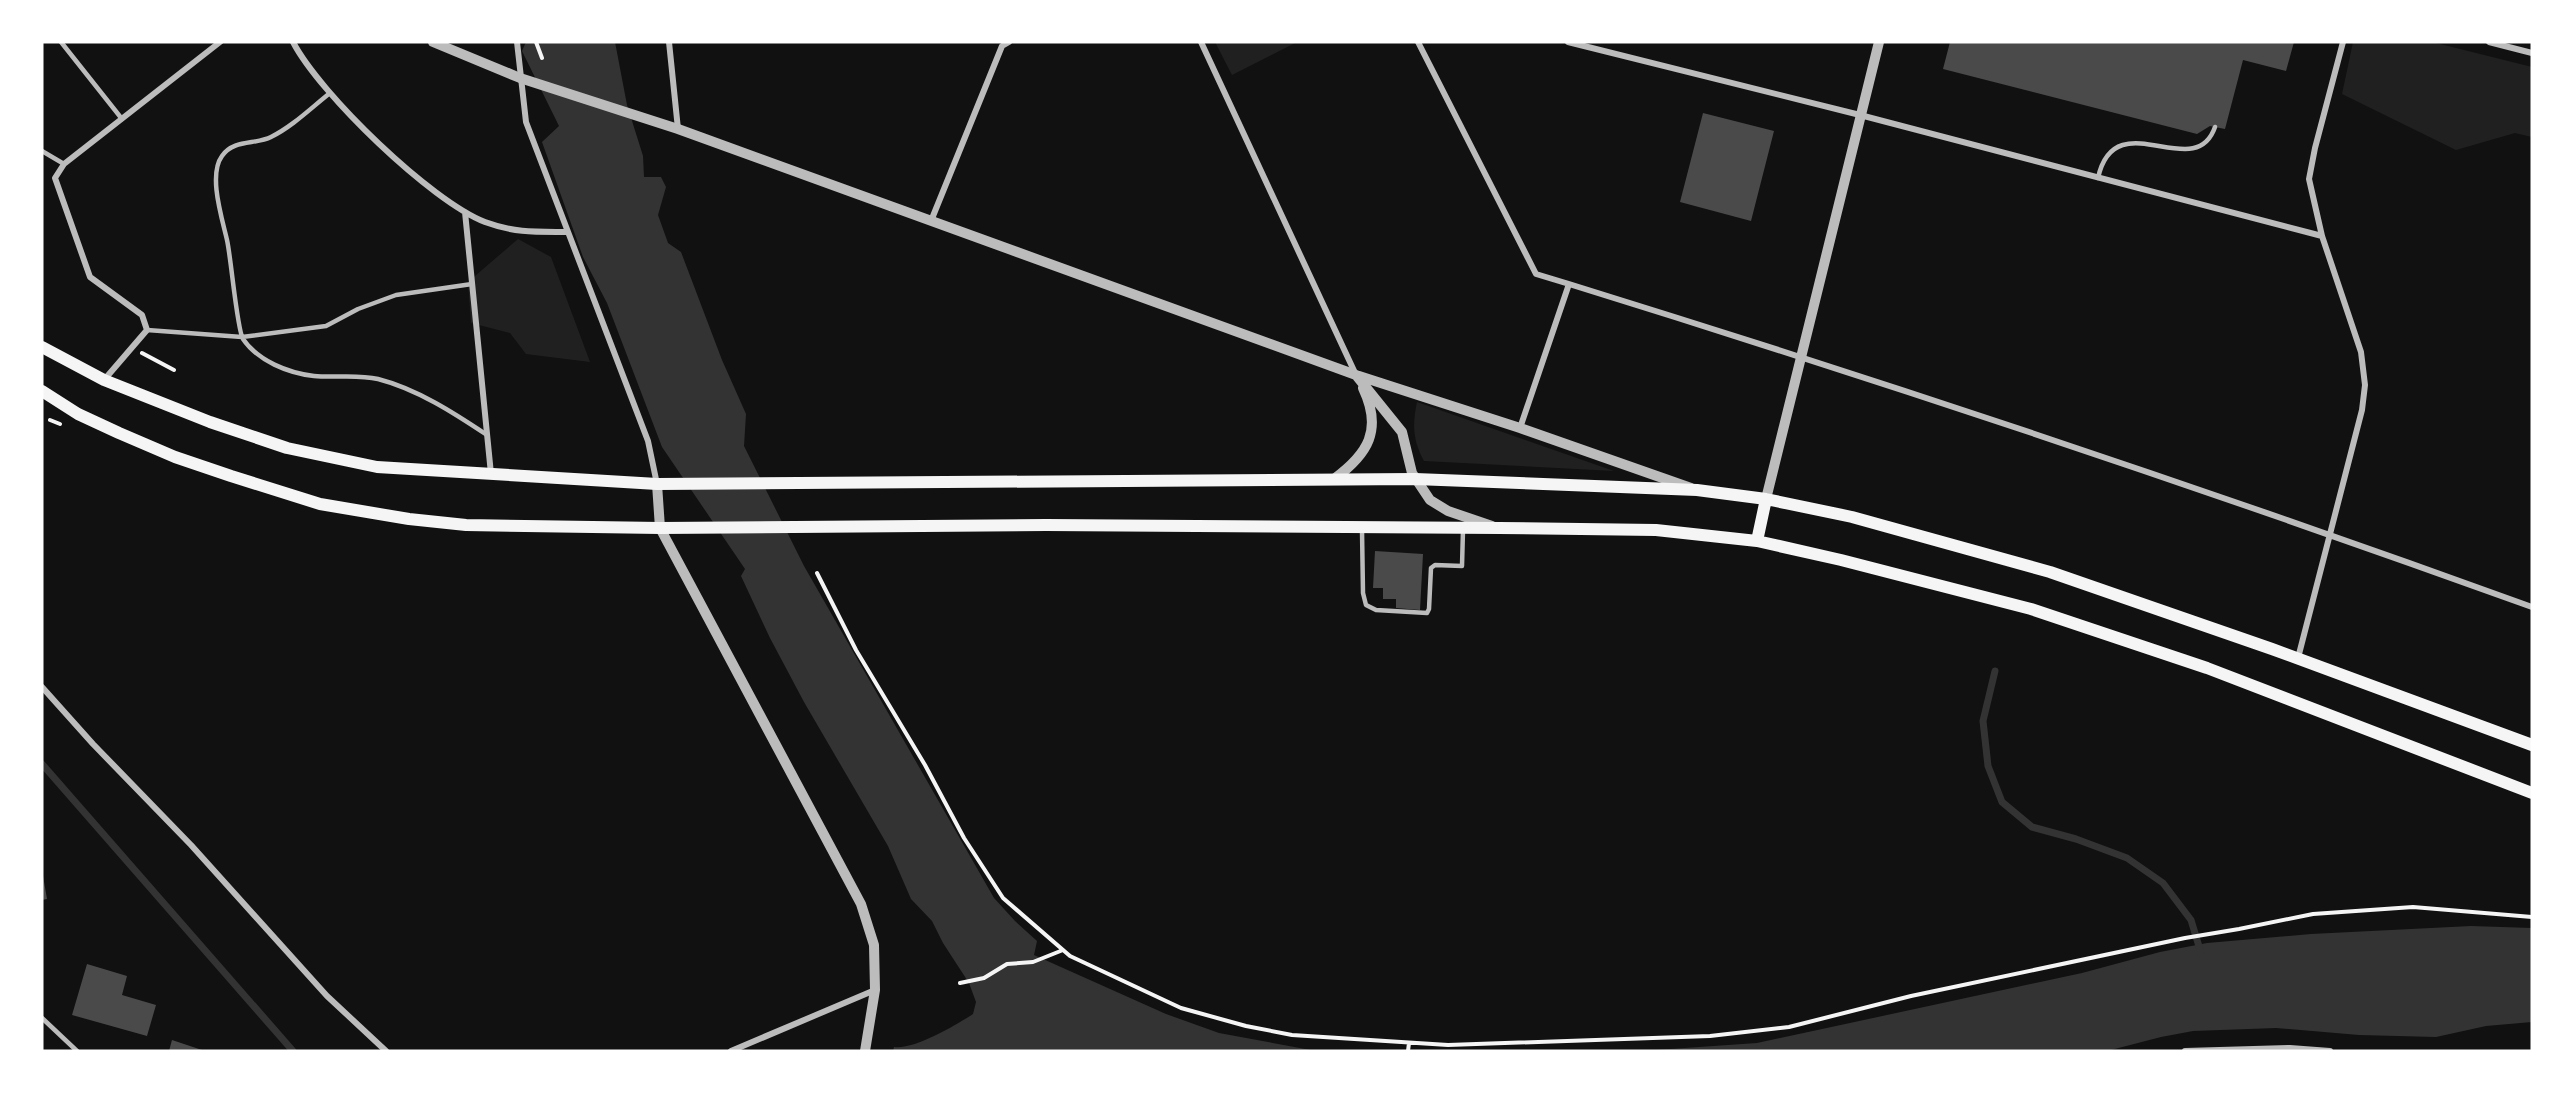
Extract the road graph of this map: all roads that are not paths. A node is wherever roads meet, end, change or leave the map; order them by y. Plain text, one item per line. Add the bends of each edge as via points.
1 (60, 42) edge
2 (220, 42) edge
3 (293, 42) edge
4 (433, 42) edge
5 (517, 42) edge
6 (669, 42) edge
7 (1009, 42) edge
8 (1200, 42) edge
9 (1418, 42) edge
10 (1568, 42) edge
11 (1879, 42) edge
12 (2343, 42) edge
13 (2489, 42) edge
14 (2532, 53) edge
15 (520, 78) junction
16 (330, 93) junction
17 (1860, 115) junction
18 (122, 119) junction
19 (2215, 127) dead end
20 (678, 129) junction
21 (42, 151) edge
22 (64, 164) junction
23 (2098, 178) junction
24 (465, 212) junction
25 (931, 221) junction
26 (567, 232) junction
27 (2322, 236) junction
28 (472, 284) junction
29 (1569, 284) junction
30 (147, 330) junction
31 (242, 337) junction
32 (42, 347) edge
33 (1802, 356) junction
34 (1356, 375) junction
35 (104, 380) junction
36 (42, 391) edge
37 (1520, 428) junction
38 (487, 435) junction
39 (491, 474) junction
40 (1334, 478) junction
41 (1415, 479) junction
42 (657, 483) junction
43 (1697, 490) junction
44 (1766, 499) junction
45 (1362, 527) junction
46 (1463, 527) junction
47 (660, 528) junction
48 (1499, 528) junction
49 (2331, 535) junction
50 (1757, 541) junction
51 (2532, 607) edge
52 (2298, 659) junction
53 (42, 687) edge
54 (2532, 745) edge
55 (2532, 793) edge
56 (875, 990) junction
57 (42, 1018) edge
58 (866, 1046) edge
59 (76, 1051) edge
60 (386, 1051) edge
61 (731, 1051) edge
62 (2185, 1051) edge
63 (2330, 1051) edge

1 - 18 lane
2 - 18 street
3 - 16 street
4 - 15 street
5 - 15 street
6 - 20 street
7 - 25 street via 1002,46
8 - 34 street
9 - 29 street via 1536,274
10 - 17 street
11 - 17 street
12 - 27 street via 2309,179
13 - 14 street
15 - 20 street
15 - 26 street via 526,122
16 - 24 street via 395,158
16 - 31 lane via 269,138 242,142 222,155 214,173
17 - 23 street
17 - 33 street
18 - 22 street
19 - 23 lane via 2208,139 2185,151 2139,142 2121,146 2107,156
20 - 25 street
21 - 22 lane
22 - 30 street via 55,178 90,277 142,315
23 - 27 street
24 - 26 street via 517,232
24 - 28 street
25 - 34 street
26 - 42 street via 648,441
27 - 49 street via 2361,352 2365,385
28 - 31 lane via 396,295 326,326
28 - 38 street
29 - 33 street
29 - 37 street
30 - 31 lane
30 - 35 street
31 - 38 lane via 259,356 287,370 315,376 377,379 450,411
32 - 35 main road
33 - 44 street
33 - 49 street
34 - 37 street
34 - 40 street via 1368,400 1372,422 1368,442 1362,456
34 - 41 street via 1402,432
35 - 39 main road via 287,448 377,467
36 - 47 main road via 78,414 175,458 320,504 466,525
37 - 43 street
38 - 39 street
39 - 42 main road
40 - 41 main road
40 - 42 main road
41 - 43 main road
41 - 48 street via 1437,505
42 - 47 street
43 - 44 main road
44 - 50 main road
44 - 52 main road via 1852,517 2050,572
45 - 46 main road
45 - 46 lane via 1366,605 1376,610 1427,613 1431,568 1462,566
45 - 47 main road
46 - 48 main road
47 - 56 street via 861,904 874,945
48 - 50 main road via 1656,530
49 - 51 street
49 - 52 street
50 - 55 main road via 2031,609 2207,668
52 - 54 main road
53 - 60 street via 327,996
56 - 58 street
56 - 61 street
57 - 59 lane
62 - 63 street

